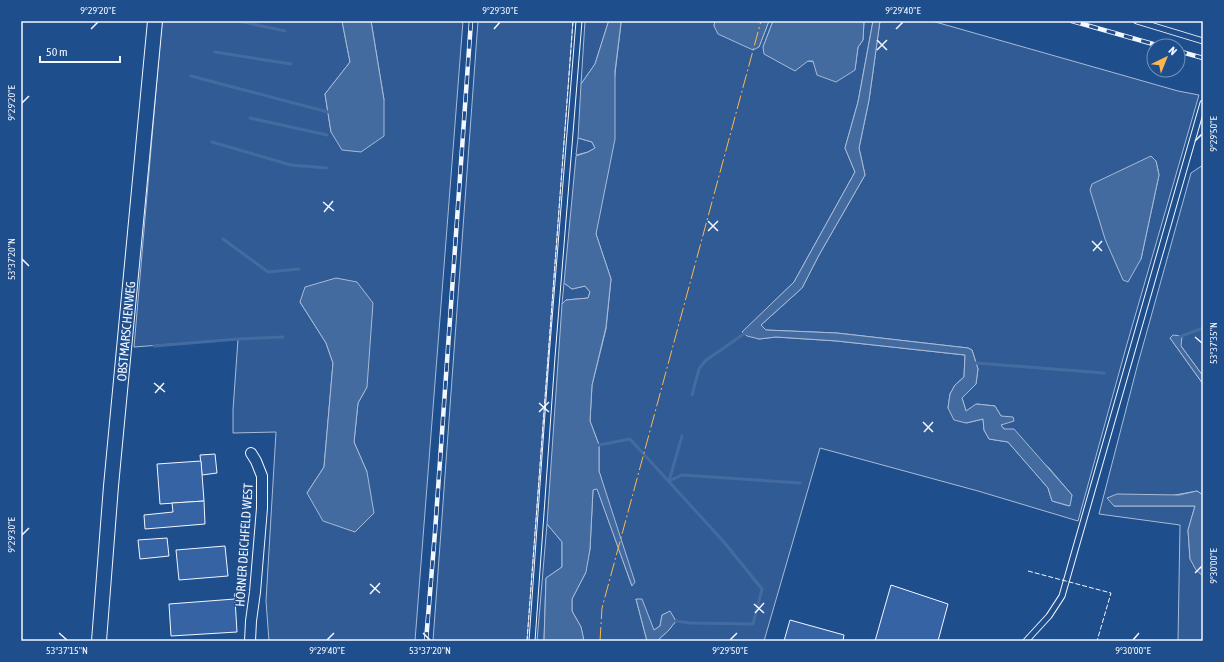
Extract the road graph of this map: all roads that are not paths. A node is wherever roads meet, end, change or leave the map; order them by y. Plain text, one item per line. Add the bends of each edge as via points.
1 (155, 21) edge
2 (579, 21) edge
3 (1137, 21) edge
4 (1203, 41) edge
5 (1203, 103) edge
6 (250, 453) dead end
7 (99, 641) edge
8 (250, 641) edge
9 (532, 641) edge
10 (1026, 641) edge

1 - 7 main road, OBSTMARSCHENWEG
2 - 9 lane
3 - 4 lane
5 - 10 lane via 1062,596 1049,616
6 - 8 street, HÖRNER DEICHFELD WEST via 262,476 262,508

